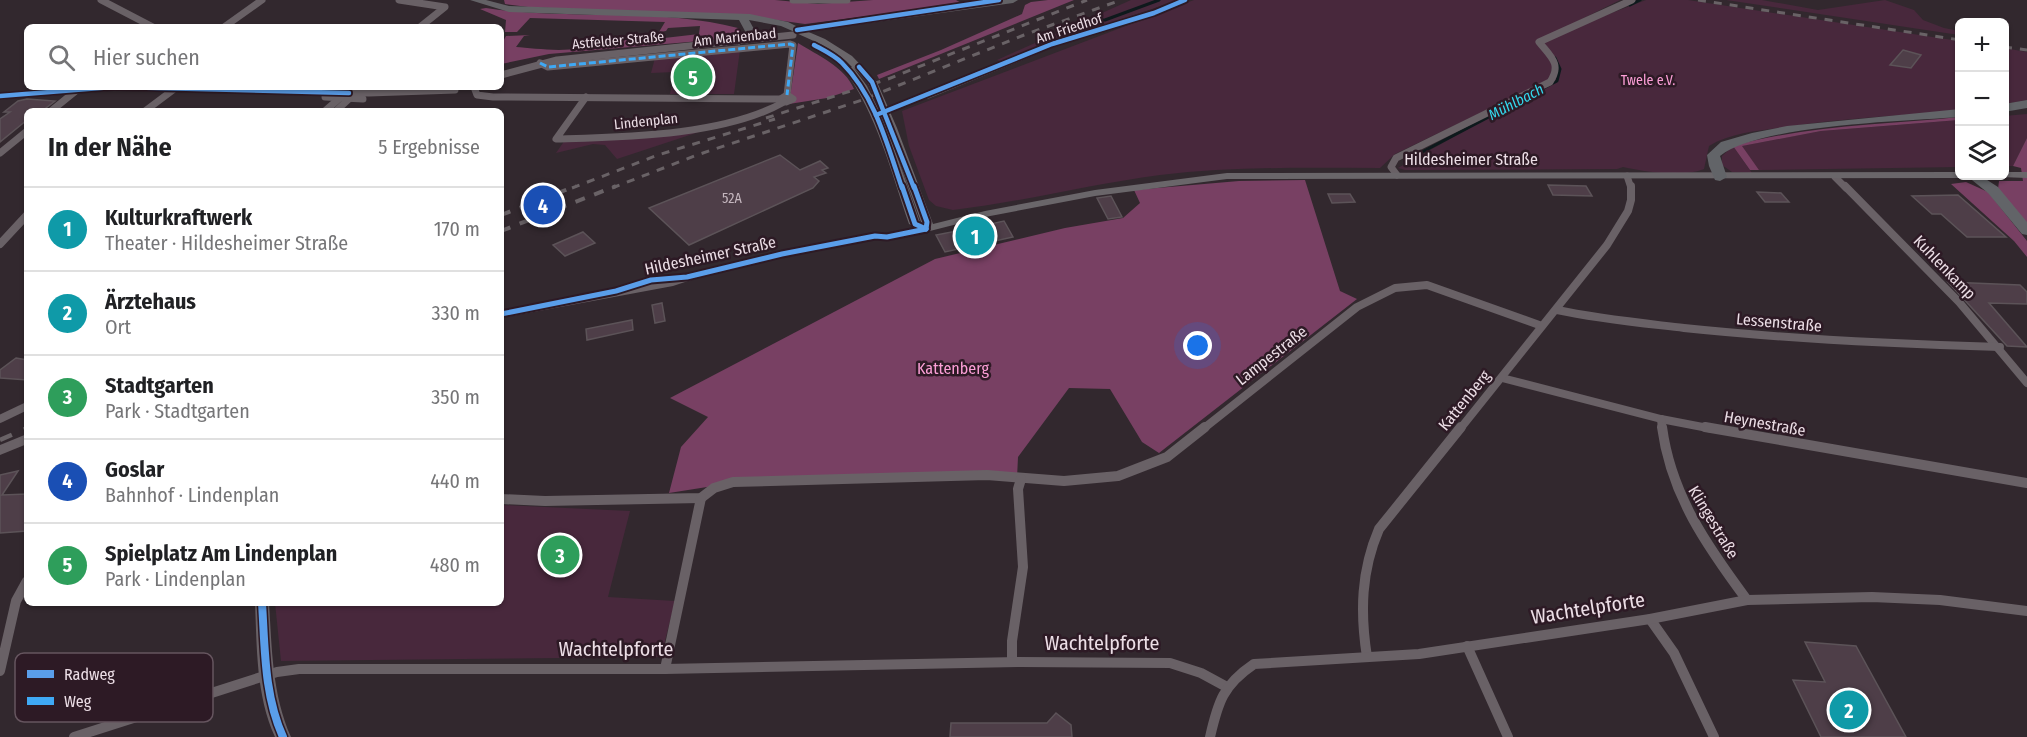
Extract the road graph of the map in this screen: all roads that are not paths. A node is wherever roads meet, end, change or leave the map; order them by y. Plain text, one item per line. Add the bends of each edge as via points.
1 (101, 0) edge
2 (262, 0) edge
3 (399, 0) edge
4 (475, 0) edge
5 (793, 0) edge
6 (847, 0) edge
7 (1013, 0) edge
8 (1185, 0) edge
9 (1632, 0) edge
10 (491, 2) edge
11 (995, 2) edge
12 (730, 17) junction
13 (744, 21) junction
14 (147, 24) edge
15 (228, 24) edge
16 (424, 24) edge
17 (794, 35) junction
18 (739, 42) junction
19 (540, 63) junction
20 (504, 72) edge
21 (77, 90) joint
22 (151, 90) edge
23 (173, 90) joint
24 (236, 90) edge
25 (454, 90) edge
26 (475, 90) edge
27 (298, 92) junction
28 (351, 93) edge
29 (928, 95) dead end
30 (0, 96) edge
31 (586, 97) junction
32 (337, 99) junction
33 (784, 99) junction
34 (2027, 104) edge
35 (2009, 107) edge
36 (55, 108) edge
37 (149, 108) edge
38 (328, 108) edge
39 (338, 108) edge
40 (1955, 113) edge
41 (24, 133) edge
42 (0, 153) edge
43 (1397, 175) junction
44 (1627, 176) junction
45 (1955, 176) edge
46 (1720, 177) junction
47 (1835, 177) junction
48 (1979, 180) edge
49 (24, 218) edge
50 (923, 225) junction
51 (2027, 231) edge
52 (0, 243) edge
53 (1557, 310) junction
54 (504, 313) edge
55 (1542, 326) junction
56 (2000, 347) junction
57 (1502, 378) junction
58 (2027, 383) edge
59 (24, 407) edge
60 (0, 419) edge
61 (1661, 419) junction
62 (24, 440) edge
63 (0, 450) edge
64 (1021, 478) junction
65 (2027, 483) edge
66 (701, 498) junction
67 (504, 499) edge
68 (24, 587) edge
69 (1747, 600) junction
70 (262, 606) edge
71 (2027, 611) edge
72 (1650, 619) junction
73 (1467, 646) junction
74 (1367, 657) junction
75 (1011, 662) junction
76 (665, 669) junction
77 (0, 671) edge
78 (268, 675) junction
79 (1226, 686) junction
80 (213, 693) edge
81 (121, 722) edge
82 (74, 737) edge
83 (283, 737) edge
84 (1210, 737) edge
85 (1508, 737) edge
86 (1714, 737) edge

1 - 14 street
2 - 15 street
3 - 16 street via 446,7
4 - 10 main road
5 - 6 street
7 - 11 main road, Astfelder Straße
8 - 29 street, Am Friedhof via 1052,44
9 - 43 street via 1539,42 1556,62 1556,73 1550,82 1396,158 1391,167
10 - 12 main road via 509,9
11 - 17 main road, Astfelder Straße
12 - 13 main road
12 - 17 main road via 773,22
13 - 17 main road
13 - 18 main road via 750,31
17 - 18 street, Astfelder Straße
17 - 19 street, Am Marienbad via 548,67
17 - 33 street
17 - 50 main road via 826,52 858,79
18 - 19 street, Astfelder Straße
19 - 20 street, Astfelder Straße
21 - 30 street
21 - 36 street
22 - 23 street
23 - 37 street
24 - 27 street
25 - 28 street via 431,96
26 - 31 street, Lindenplan via 477,95 485,96
27 - 28 street
27 - 32 street
28 - 32 street
28 - 39 street
31 - 33 street, Lindenplan
31 - 33 street, Lindenplan via 556,139 692,128 760,113
32 - 38 street
34 - 35 highway
40 - 46 highway via 1747,137 1726,144 1714,155
41 - 42 street
43 - 44 main road, Hildesheimer Straße
43 - 50 main road, Hildesheimer Straße via 1227,176 1125,188 974,219
44 - 46 main road, Hildesheimer Straße
44 - 53 street, Kattenberg via 1632,189 1627,214
45 - 47 main road, Hildesheimer Straße
46 - 47 main road, Hildesheimer Straße
47 - 56 street, Kuhlenkamp
48 - 51 highway via 1993,190
49 - 52 street
50 - 54 street, Hildesheimer Straße via 887,237 782,254 673,283
53 - 55 street, Kattenberg
53 - 56 street, Lessenstraße via 1701,330 1845,343
55 - 57 street, Kattenberg
55 - 64 street, Lampestraße via 1427,285 1395,288 1357,307 1167,457 1118,476 1064,481
56 - 58 street, Kuhlenkamp
57 - 61 street, Heynestraße
57 - 74 street, Kattenberg via 1393,510 1370,547 1362,605
59 - 60 street
61 - 65 street, Heynestraße
61 - 69 street, Klingestraße via 1668,470 1685,510
62 - 63 street
64 - 66 street, Lampestraße via 953,475 733,482 714,488
64 - 75 street via 1018,489 1024,561
66 - 67 street
66 - 76 street
68 - 77 street via 16,602
69 - 71 street, Wachtelpforte via 1872,597 1940,600
69 - 72 street, Wachtelpforte
70 - 78 street
72 - 73 street, Wachtelpforte
72 - 86 street via 1674,653
73 - 74 street, Wachtelpforte
73 - 85 street
74 - 79 street, Wachtelpforte via 1254,664
75 - 76 street, Wachtelpforte
75 - 79 street, Wachtelpforte via 1170,663
76 - 78 street, Wachtelpforte via 299,669
78 - 80 street, Wachtelpforte
78 - 83 street via 276,726
79 - 84 street
81 - 82 street, Wachtelpforte

